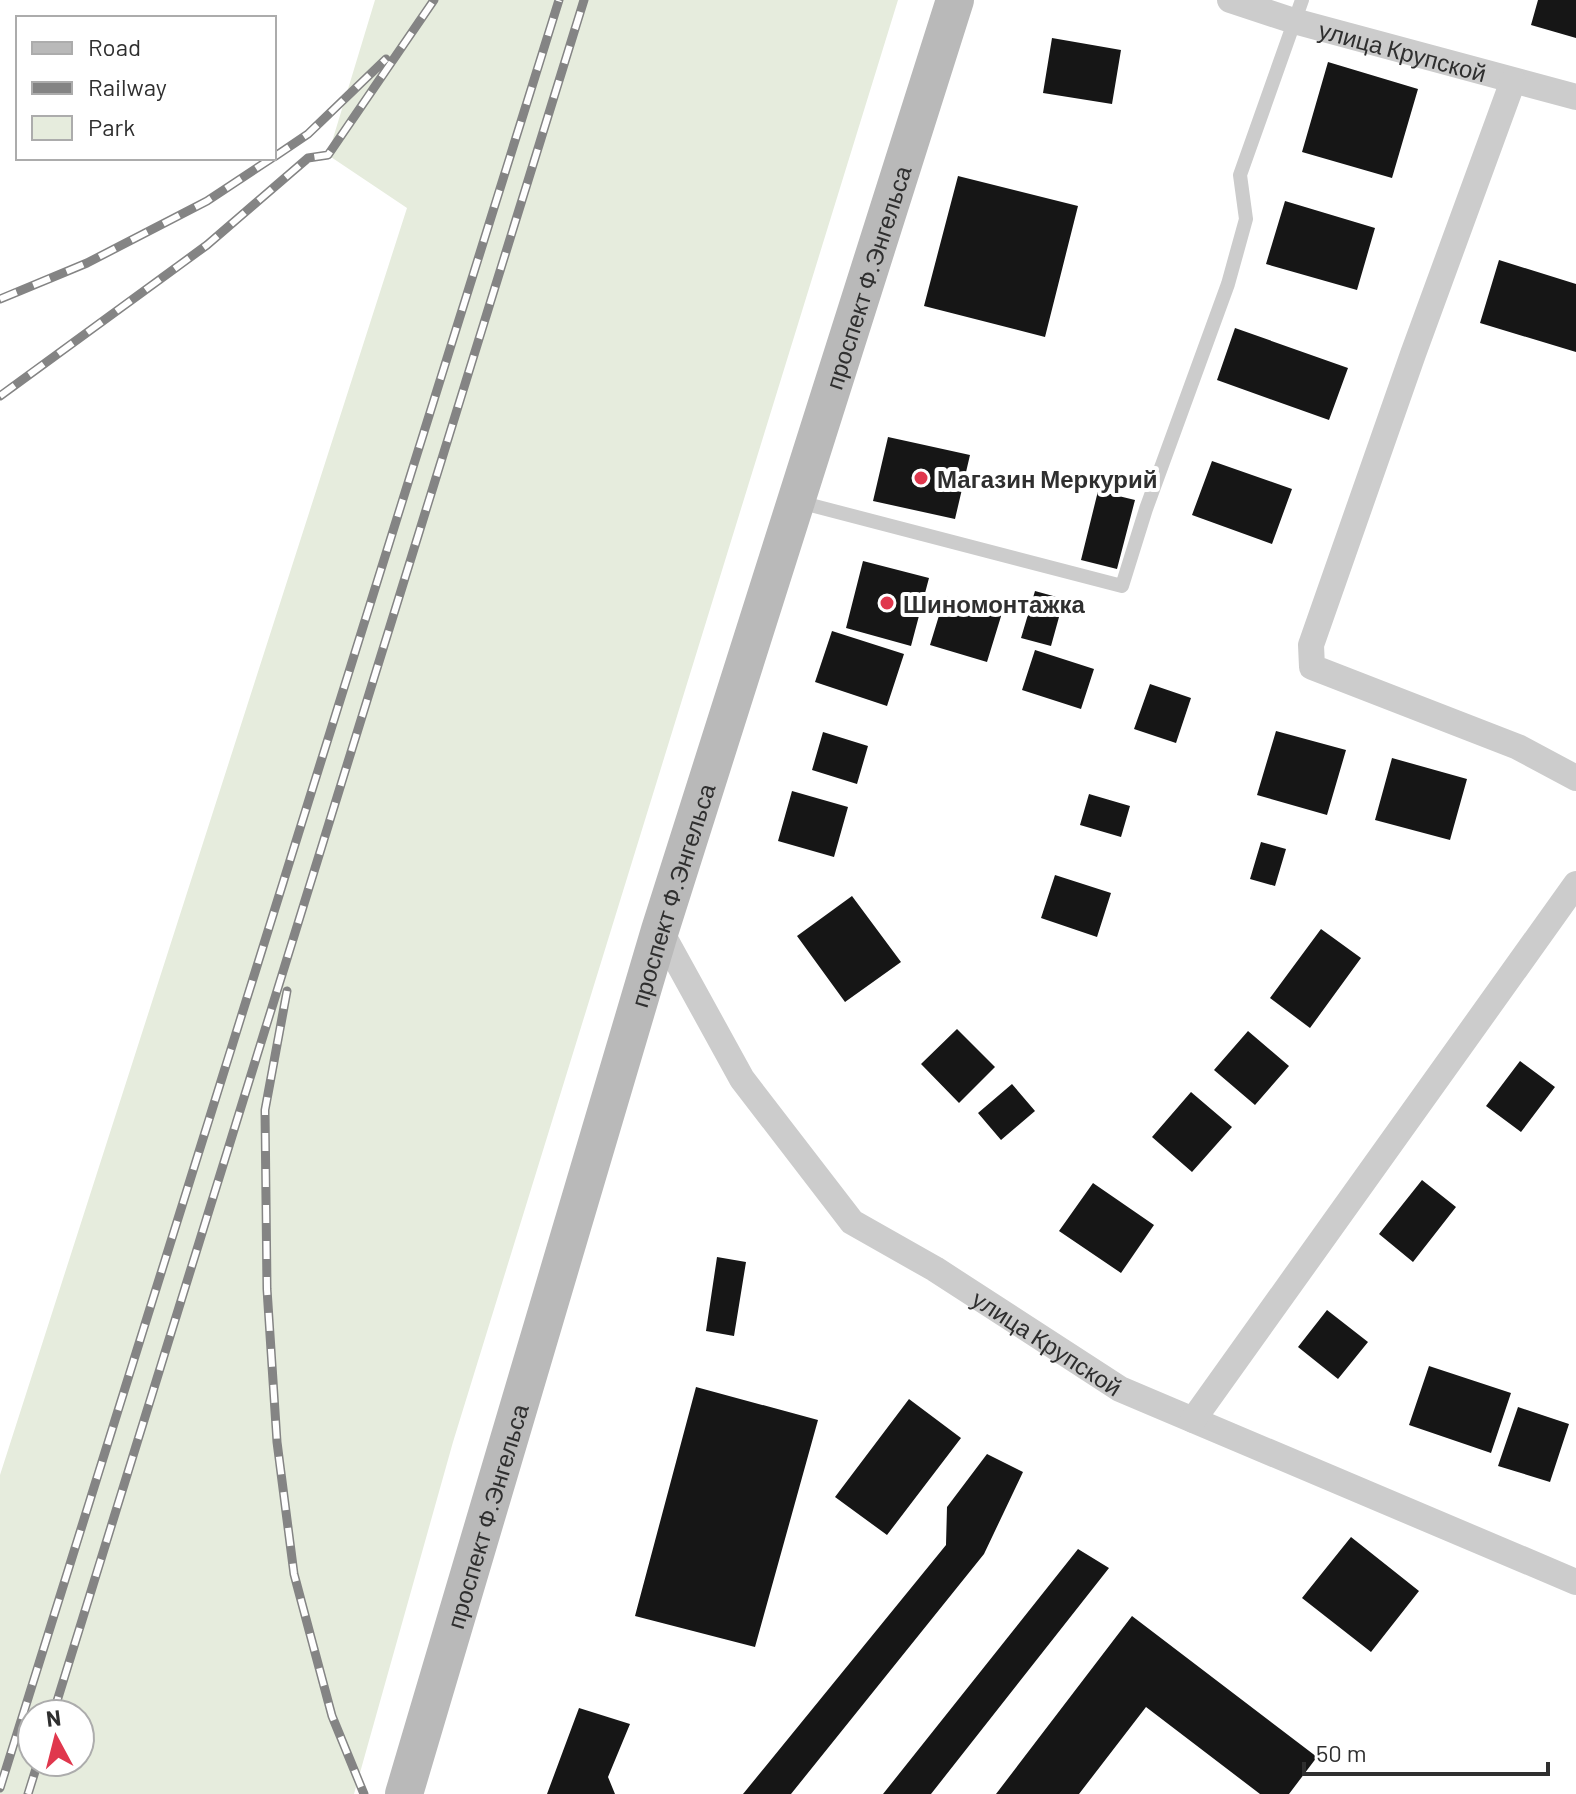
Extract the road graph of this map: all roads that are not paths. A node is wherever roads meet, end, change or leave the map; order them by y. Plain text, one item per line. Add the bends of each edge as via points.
1 (955, 0) edge
2 (1230, 0) edge
3 (1298, 10) edge
4 (1513, 81) junction
5 (1576, 97) edge
6 (796, 501) junction
7 (1576, 778) edge
8 (1576, 884) edge
9 (660, 930) junction
10 (1193, 1420) junction
11 (1576, 1582) edge
12 (404, 1794) edge

1 - 6 street, проспект Ф.Энгельса
2 - 3 street, улица Крупской
3 - 4 street, улица Крупской
3 - 6 lane via 1240,175 1246,219 1228,284 1122,586
4 - 5 street, улица Крупской
4 - 7 street via 1311,645 1312,667 1518,747
6 - 9 street, проспект Ф.Энгельса
8 - 10 street
9 - 10 street, улица Крупской via 742,1079 852,1222 935,1269 1120,1389
9 - 12 street, проспект Ф.Энгельса
10 - 11 street, улица Крупской

